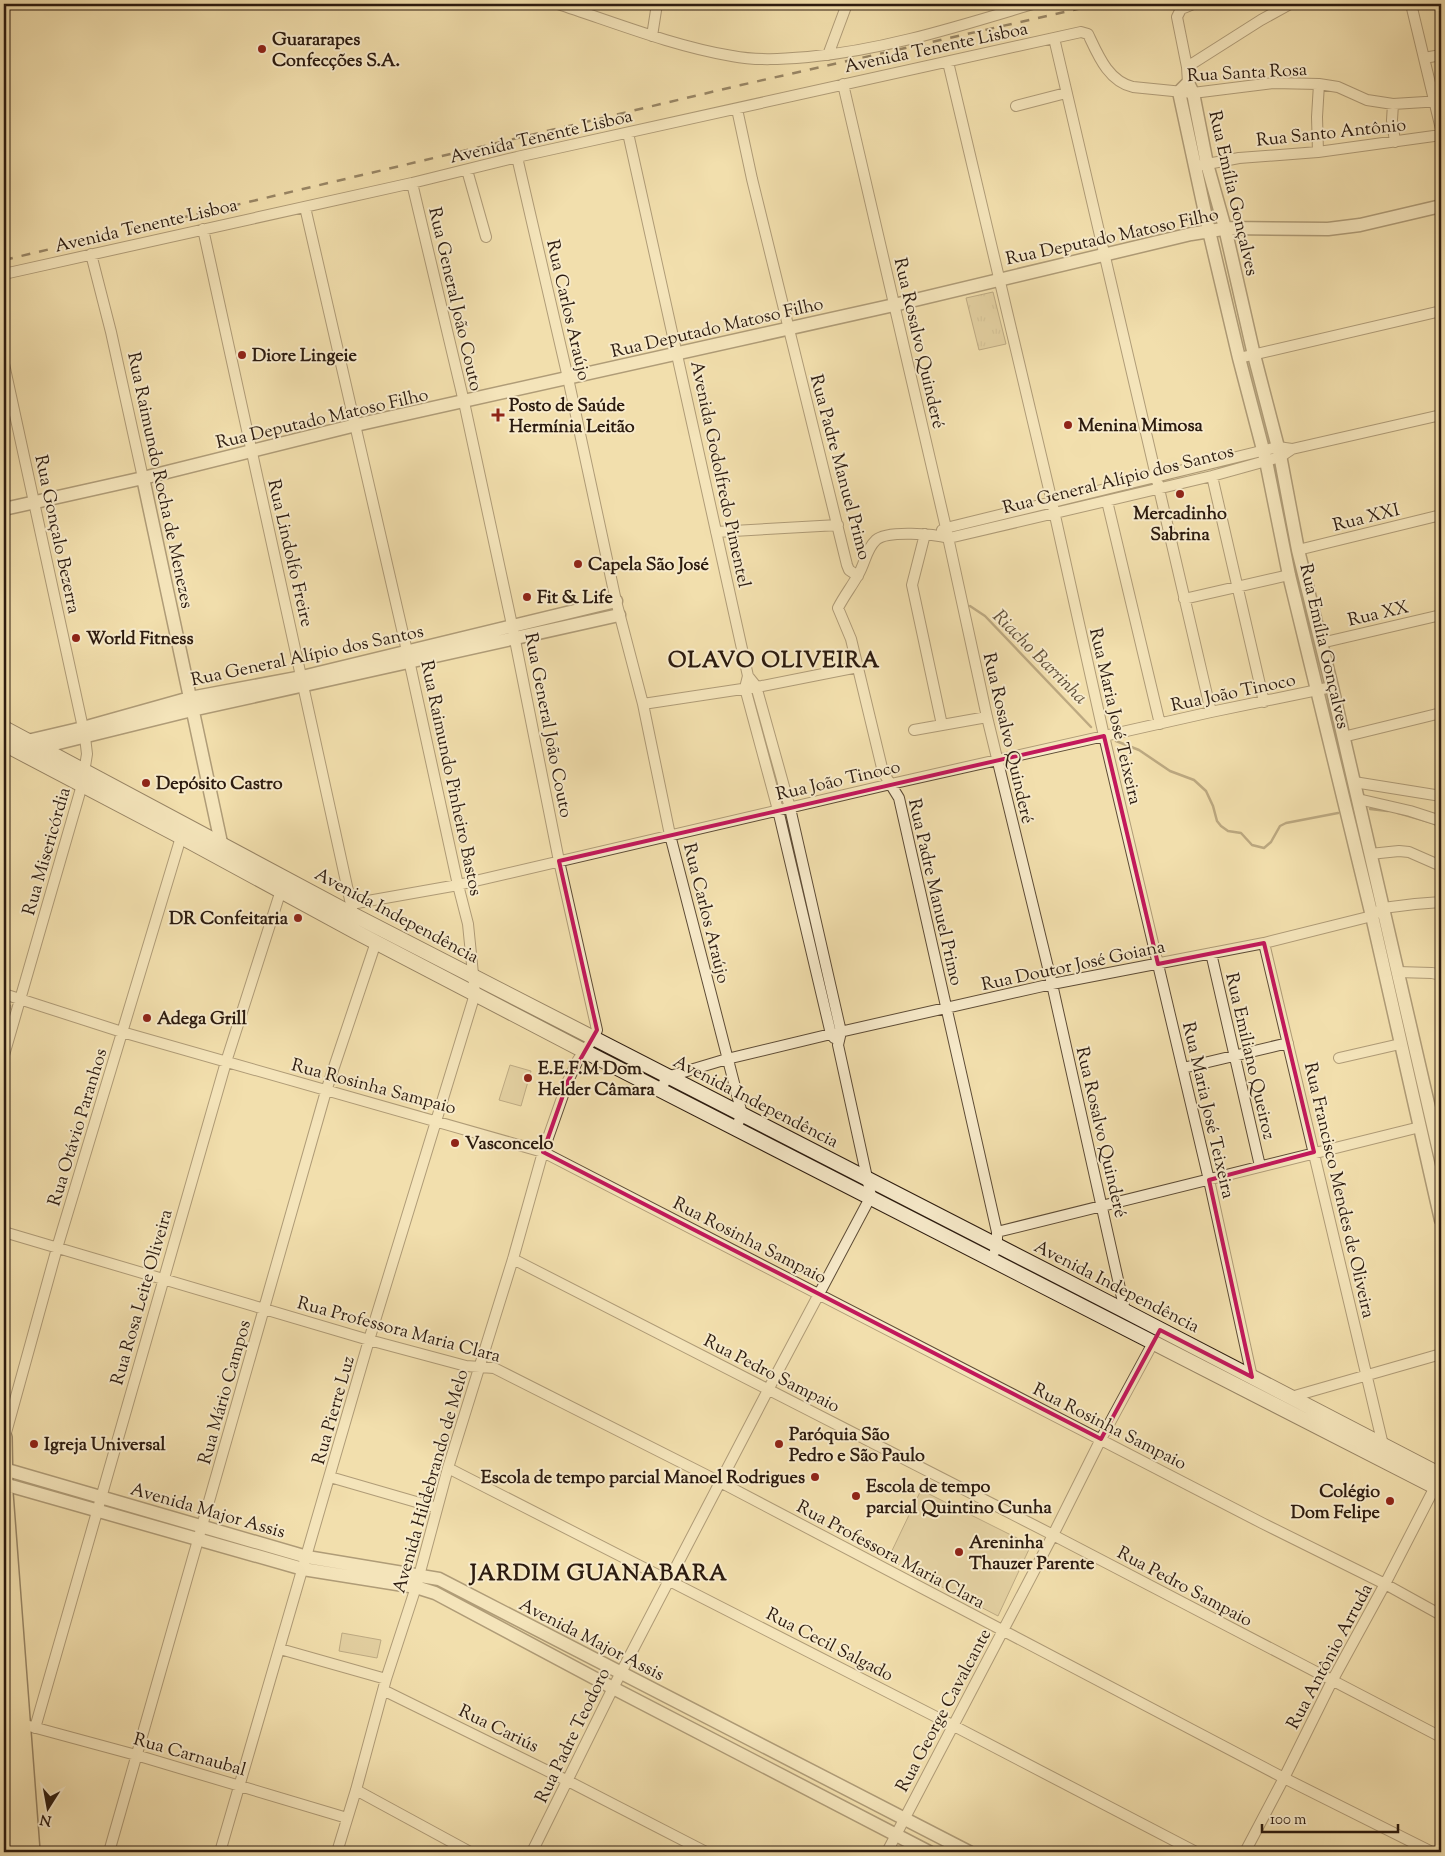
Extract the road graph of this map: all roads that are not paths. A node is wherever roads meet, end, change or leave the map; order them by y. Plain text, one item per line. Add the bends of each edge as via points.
1 (558, 4) edge
2 (657, 4) edge
3 (847, 4) edge
4 (1033, 4) edge
5 (1290, 4) edge
6 (1412, 4) edge
7 (1191, 5) edge
8 (1086, 32) joint
9 (652, 36) junction
10 (1054, 38) junction
11 (828, 55) junction
12 (1441, 55) edge
13 (1424, 58) junction
14 (948, 62) junction
15 (1187, 67) junction
16 (843, 84) junction
17 (1319, 84) junction
18 (1186, 89) junction
19 (1066, 93) junction
20 (1438, 101) edge
21 (1393, 104) junction
22 (1016, 106) dead end
23 (737, 109) junction
24 (1441, 129) edge
25 (628, 133) junction
26 (1441, 135) edge
27 (1394, 142) junction
28 (1318, 152) junction
29 (517, 157) junction
30 (1201, 165) junction
31 (466, 170) junction
32 (412, 183) junction
33 (1441, 206) edge
34 (306, 207) junction
35 (1225, 228) junction
36 (203, 229) junction
37 (1209, 231) junction
38 (486, 237) dead end
39 (91, 254) junction
40 (1104, 254) junction
41 (4, 274) edge
42 (998, 279) junction
43 (1241, 300) junction
44 (1226, 304) junction
45 (894, 305) junction
46 (1441, 311) edge
47 (788, 328) junction
48 (678, 353) junction
49 (1254, 355) junction
50 (1239, 358) junction
51 (4, 364) edge
52 (568, 378) junction
53 (464, 402) junction
54 (1441, 415) edge
55 (356, 425) junction
56 (251, 452) junction
57 (1279, 452) junction
58 (1265, 456) junction
59 (1212, 476) junction
60 (1157, 477) junction
61 (143, 478) junction
62 (1160, 488) junction
63 (1107, 501) junction
64 (1052, 502) junction
65 (34, 503) junction
66 (4, 509) edge
67 (1054, 513) junction
68 (1441, 515) edge
69 (838, 525) junction
70 (716, 532) junction
71 (948, 533) junction
72 (930, 534) junction
73 (1298, 550) junction
74 (1289, 575) junction
75 (858, 576) junction
76 (1237, 587) junction
77 (1307, 587) junction
78 (1293, 590) junction
79 (1184, 599) junction
80 (616, 601) junction
81 (619, 615) junction
82 (1441, 615) edge
83 (512, 625) junction
84 (515, 639) junction
85 (1322, 643) junction
86 (408, 657) junction
87 (858, 667) junction
88 (303, 681) junction
89 (750, 687) junction
90 (1332, 687) junction
91 (1318, 691) junction
92 (1264, 702) junction
93 (191, 704) junction
94 (643, 704) junction
95 (1211, 712) junction
96 (1441, 714) edge
97 (987, 717) junction
98 (1160, 724) junction
99 (942, 725) junction
100 (4, 728) edge
101 (914, 730) dead end
102 (84, 732) junction
103 (1104, 736) junction
104 (1343, 736) junction
105 (34, 744) junction
106 (5, 745) edge
107 (19, 753) junction
108 (997, 761) junction
109 (85, 771) junction
110 (1354, 782) junction
111 (891, 784) junction
112 (82, 785) junction
113 (1441, 796) edge
114 (1358, 799) junction
115 (790, 808) junction
116 (778, 810) junction
117 (1441, 821) edge
118 (184, 832) junction
119 (670, 835) junction
120 (221, 844) junction
121 (1370, 854) junction
122 (224, 861) junction
123 (559, 861) junction
124 (1441, 866) edge
125 (285, 878) junction
126 (458, 885) junction
127 (280, 892) junction
128 (1441, 902) edge
129 (1383, 908) junction
130 (352, 909) junction
131 (1372, 916) junction
132 (810, 925) junction
133 (376, 942) junction
134 (1264, 943) junction
135 (1211, 954) junction
136 (1158, 964) junction
137 (1397, 972) junction
138 (1441, 975) edge
139 (473, 976) junction
140 (1052, 984) junction
141 (4, 994) edge
142 (474, 994) junction
143 (20, 998) junction
144 (946, 1008) junction
145 (122, 1032) junction
146 (836, 1033) junction
147 (593, 1039) junction
148 (1288, 1043) junction
149 (1400, 1044) junction
150 (584, 1051) junction
151 (4, 1054) edge
152 (1235, 1056) junction
153 (1339, 1058) dead end
154 (727, 1059) junction
155 (226, 1062) junction
156 (1419, 1065) junction
157 (1183, 1068) junction
158 (1406, 1068) junction
159 (664, 1083) junction
160 (326, 1090) junction
161 (742, 1114) junction
162 (436, 1120) junction
163 (1437, 1125) edge
164 (1420, 1127) junction
165 (736, 1128) junction
166 (543, 1152) junction
167 (1314, 1152) junction
168 (1441, 1160) edge
169 (1260, 1166) junction
170 (867, 1179) junction
171 (1208, 1180) junction
172 (870, 1196) junction
173 (1102, 1206) junction
174 (1441, 1220) edge
175 (4, 1232) edge
176 (997, 1239) junction
177 (57, 1248) junction
178 (513, 1259) junction
179 (992, 1259) junction
180 (163, 1279) junction
181 (819, 1294) junction
182 (264, 1309) junction
183 (1125, 1311) junction
184 (370, 1340) junction
185 (1153, 1342) junction
186 (1441, 1354) edge
187 (480, 1367) junction
188 (1367, 1376) junction
189 (1252, 1377) junction
190 (768, 1390) junction
191 (1291, 1396) junction
192 (4, 1439) edge
193 (1100, 1439) junction
194 (1383, 1445) junction
195 (448, 1468) junction
196 (4, 1477) edge
197 (330, 1477) junction
198 (720, 1482) junction
199 (1440, 1482) edge
200 (100, 1497) junction
201 (437, 1508) junction
202 (96, 1510) junction
203 (202, 1526) junction
204 (1053, 1535) junction
205 (198, 1539) junction
206 (305, 1563) junction
207 (420, 1575) junction
208 (669, 1581) junction
209 (1385, 1584) junction
210 (416, 1587) junction
211 (1441, 1615) edge
212 (1003, 1631) junction
213 (280, 1649) junction
214 (4, 1655) edge
215 (621, 1674) junction
216 (386, 1678) junction
217 (1332, 1681) junction
218 (614, 1688) junction
219 (383, 1690) junction
220 (6, 1718) edge
221 (29, 1726) junction
222 (954, 1726) junction
223 (1441, 1738) edge
224 (764, 1748) junction
225 (136, 1755) junction
226 (755, 1762) junction
227 (1284, 1778) junction
228 (568, 1781) junction
229 (240, 1786) junction
230 (356, 1790) junction
231 (347, 1818) junction
232 (904, 1819) junction
233 (896, 1836) junction
234 (17, 1852) edge
235 (32, 1852) edge
236 (109, 1852) edge
237 (220, 1852) edge
238 (337, 1852) edge
239 (470, 1852) edge
240 (532, 1852) edge
241 (706, 1852) edge
242 (887, 1852) edge
243 (929, 1852) edge
244 (969, 1852) edge
245 (1196, 1852) edge
246 (1245, 1852) edge
247 (1432, 1852) edge

1 - 9 street
2 - 9 street
3 - 11 street
4 - 11 street via 907,40
5 - 15 street
6 - 13 street
7 - 15 street, Rua Emília Gonçalves via 1181,9 1178,17
8 - 10 street, Avenida Tenente Lisboa
8 - 18 street, Rua Santa Rosa via 1106,68 1120,82 1132,87
9 - 11 street via 741,57 780,59
10 - 14 street, Avenida Tenente Lisboa
10 - 19 street
12 - 13 street
13 - 20 street
14 - 16 street, Avenida Tenente Lisboa
14 - 42 street, Rua Maria José Teixeira
15 - 18 street, Rua Emília Gonçalves
16 - 23 street, Avenida Tenente Lisboa
16 - 45 street, Rua Rosalvo Quinderé
17 - 18 street, Rua Santa Rosa via 1273,83
17 - 21 street, Rua Santa Rosa via 1338,87 1367,100
17 - 28 street
18 - 30 street, Rua Emília Gonçalves
19 - 22 street
19 - 40 street
20 - 21 street, Rua Santa Rosa
20 - 24 street
21 - 27 street
23 - 25 street, Avenida Tenente Lisboa
23 - 47 street, Rua Padre Manuel Primo
25 - 29 street, Avenida Tenente Lisboa
25 - 48 street, Avenida Godolfredo Pimentel
26 - 27 street, Rua Santo Antônio
27 - 28 street, Rua Santo Antônio
28 - 30 street, Rua Santo Antônio via 1239,158
29 - 31 street, Avenida Tenente Lisboa
29 - 52 street, Rua Carlos Araújo
30 - 35 street, Rua Emília Gonçalves
30 - 37 street, Rua Emília Gonçalves
31 - 32 street, Avenida Tenente Lisboa
31 - 38 street
32 - 34 street, Avenida Tenente Lisboa
32 - 53 street, Rua General João Couto
33 - 35 street, Rua Deputado Matoso Filho via 1328,229
34 - 36 street, Avenida Tenente Lisboa
34 - 55 street, Rua Raimundo Pinheiro Bastos
35 - 37 street, Rua Deputado Matoso Filho
35 - 43 street, Rua Emília Gonçalves
36 - 39 street, Avenida Tenente Lisboa
36 - 56 street, Rua Lindolfo Freire
37 - 40 street, Rua Deputado Matoso Filho
37 - 44 street, Rua Emília Gonçalves
39 - 41 street, Avenida Tenente Lisboa
39 - 61 street, Rua Raimundo Rocha de Menezes
40 - 42 street, Rua Deputado Matoso Filho
40 - 60 street
42 - 45 street, Rua Deputado Matoso Filho
42 - 64 street, Rua Maria José Teixeira
43 - 44 street
43 - 49 street, Rua Emília Gonçalves
44 - 50 street, Rua Emília Gonçalves
45 - 47 street, Rua Deputado Matoso Filho
45 - 71 street, Rua Rosalvo Quinderé
46 - 49 street
47 - 48 street, Rua Deputado Matoso Filho
47 - 69 street, Rua Padre Manuel Primo
48 - 52 street, Rua Deputado Matoso Filho
48 - 70 street, Avenida Godolfredo Pimentel
49 - 50 street
49 - 57 street, Rua Emília Gonçalves
50 - 58 street, Rua Emília Gonçalves
51 - 65 street, Rua Gonçalo Bezerra
52 - 53 street, Rua Deputado Matoso Filho
52 - 80 street, Rua Carlos Araújo
53 - 55 street, Rua Deputado Matoso Filho
53 - 83 street, Rua General João Couto
54 - 57 street, Rua General Alípio dos Santos
55 - 56 street, Rua Deputado Matoso Filho
55 - 86 street, Rua Raimundo Pinheiro Bastos
56 - 61 street, Rua Deputado Matoso Filho
56 - 88 street, Rua Lindolfo Freire
57 - 58 street, Rua General Alípio dos Santos
57 - 73 street, Rua Emília Gonçalves
58 - 59 street, Rua General Alípio dos Santos
58 - 60 street, Rua General Alípio dos Santos
58 - 74 street, Rua Emília Gonçalves
59 - 62 street, Rua General Alípio dos Santos
59 - 76 street
60 - 62 street
60 - 64 street, Rua General Alípio dos Santos
61 - 65 street, Rua Deputado Matoso Filho
61 - 93 street, Rua Raimundo Rocha de Menezes
62 - 63 street, Rua General Alípio dos Santos
62 - 79 street
63 - 67 street, Rua General Alípio dos Santos
63 - 98 street
64 - 67 street, Rua Maria José Teixeira
64 - 71 street, Rua General Alípio dos Santos
65 - 66 street, Rua Deputado Matoso Filho
65 - 102 street, Rua Gonçalo Bezerra
67 - 71 street, Rua General Alípio dos Santos
67 - 103 street, Rua Maria José Teixeira
68 - 73 street, Rua XXI
69 - 70 street
69 - 75 street, Rua Padre Manuel Primo via 847,566
70 - 89 street, Avenida Godolfredo Pimentel
71 - 72 street
71 - 97 street, Rua Rosalvo Quinderé
72 - 75 street via 878,538
72 - 99 street via 912,585
73 - 77 street, Rua Emília Gonçalves
74 - 76 street
74 - 78 street, Rua Emília Gonçalves
75 - 87 street, Rua Padre Manuel Primo via 838,608 849,631
76 - 79 street
76 - 92 street
77 - 78 street
77 - 85 street, Rua Emília Gonçalves
78 - 91 street, Rua Emília Gonçalves
79 - 95 street
80 - 81 street, Rua Carlos Araújo
80 - 83 street, Rua General Alípio dos Santos
81 - 84 street, Rua General Alípio dos Santos
81 - 94 street, Rua Carlos Araújo
82 - 85 street, Rua XX
83 - 84 street, Rua General João Couto
83 - 86 street, Rua General Alípio dos Santos
84 - 86 street, Rua General Alípio dos Santos
84 - 123 street, Rua General João Couto
85 - 90 street, Rua Emília Gonçalves
86 - 88 street, Rua General Alípio dos Santos
86 - 126 street, Rua Raimundo Pinheiro Bastos
87 - 89 street
87 - 111 street, Rua Padre Manuel Primo via 883,772
88 - 93 street, Rua General Alípio dos Santos
88 - 130 street, Rua Lindolfo Freire
89 - 94 street
89 - 115 street, Avenida Godolfredo Pimentel
89 - 116 street, Avenida Godolfredo Pimentel
90 - 91 street, Rua João Tinoco
90 - 104 street, Rua Emília Gonçalves
91 - 92 street, Rua João Tinoco
91 - 131 street, Rua Emília Gonçalves
92 - 95 street, Rua João Tinoco
93 - 102 street, Rua General Alípio dos Santos
93 - 120 street, Rua Raimundo Rocha de Menezes
94 - 119 street, Rua Carlos Araújo
95 - 98 street, Rua João Tinoco
96 - 104 street
97 - 99 street
97 - 108 street, Rua Rosalvo Quinderé
98 - 103 street, Rua João Tinoco
99 - 101 street
100 - 105 main road, Avenida Independência
102 - 105 street, Rua General Alípio dos Santos
102 - 109 street, Rua Gonçalo Bezerra
103 - 108 street, Rua João Tinoco
103 - 136 street, Rua Maria José Teixeira
104 - 110 street, Rua Emília Gonçalves
105 - 106 street, Rua General Alípio dos Santos
105 - 107 street, Rua General Alípio dos Santos
105 - 109 main road, Avenida Independência
106 - 107 main road, Avenida Independência
107 - 112 main road, Avenida Independência
108 - 111 street, Rua João Tinoco
108 - 140 street, Rua Rosalvo Quinderé
109 - 112 street, Rua Misericórdia
109 - 118 main road, Avenida Independência
110 - 113 street
110 - 114 street, Rua Emília Gonçalves
111 - 115 street, Rua João Tinoco
111 - 144 street, Rua Padre Manuel Primo via 899,798
112 - 118 main road, Avenida Independência
112 - 143 street, Rua Misericórdia
114 - 117 street
114 - 121 street, Rua Emília Gonçalves
115 - 116 street, Rua João Tinoco
115 - 132 street, Avenida Godolfredo Pimentel
116 - 119 street, Rua João Tinoco
116 - 132 street, Avenida Godolfredo Pimentel
118 - 120 main road, Avenida Independência
118 - 122 main road, Avenida Independência
118 - 145 street, Rua Otávio Paranhos
119 - 123 street, Rua João Tinoco
119 - 154 street, Rua Carlos Araújo
120 - 122 street, Rua Raimundo Rocha de Menezes
120 - 125 main road, Avenida Independência
121 - 124 street via 1409,852
121 - 129 street, Rua Emília Gonçalves
122 - 127 main road, Avenida Independência
123 - 126 street, Rua João Tinoco
123 - 147 street, Rua General João Couto via 596,1026
125 - 127 street, Rua Rosa Leite Oliveira
125 - 130 main road, Avenida Independência
126 - 130 street, Rua João Tinoco
126 - 139 street, Rua Raimundo Pinheiro Bastos via 468,924
127 - 133 main road, Avenida Independência
127 - 155 street, Rua Rosa Leite Oliveira
128 - 129 street, Rua Doutor José Goiana
129 - 131 street, Rua Doutor José Goiana
129 - 137 street, Rua Emília Gonçalves
130 - 139 main road, Avenida Independência
131 - 134 street, Rua Doutor José Goiana
131 - 149 street, Rua Emília Gonçalves
132 - 146 street, Avenida Godolfredo Pimentel
133 - 142 main road, Avenida Independência
133 - 160 street, Rua Mário Campos
134 - 135 street, Rua Doutor José Goiana
134 - 148 street, Rua Francisco Mendes de Oliveira
135 - 136 street, Rua Doutor José Goiana
135 - 152 street, Rua Emiliano Queiroz
136 - 140 street, Rua Doutor José Goiana
136 - 157 street, Rua Maria José Teixeira
137 - 138 street
137 - 156 street, Rua Emília Gonçalves
139 - 142 street, Rua Pierre Luz
139 - 147 main road, Avenida Independência
140 - 144 street, Rua Doutor José Goiana
140 - 173 street, Rua Rosalvo Quinderé
141 - 143 street, Rua Rosinha Sampaio
142 - 150 main road, Avenida Independência
142 - 162 street, Rua Pierre Luz
143 - 145 street, Rua Rosinha Sampaio
143 - 151 street, Rua Misericórdia
144 - 146 street, Rua Doutor José Goiana
144 - 176 street, Rua Padre Manuel Primo
145 - 155 street, Rua Rosinha Sampaio
145 - 177 street, Rua Otávio Paranhos
146 - 154 street, Rua Doutor José Goiana
146 - 170 street
147 - 150 street, Avenida Hildebrando de Melo
147 - 159 main road, Avenida Independência
148 - 152 street
148 - 167 street, Rua Francisco Mendes de Oliveira
149 - 153 street
149 - 158 street, Rua Emília Gonçalves
150 - 159 main road, Avenida Independência
150 - 166 street, Avenida Hildebrando de Melo via 568,1081
152 - 157 street
152 - 169 street, Rua Emiliano Queiroz
154 - 159 street, Rua Doutor José Goiana
154 - 161 street, Rua Carlos Araújo
155 - 160 street, Rua Rosinha Sampaio
155 - 180 street, Rua Rosa Leite Oliveira
156 - 158 street
156 - 163 street, Rua Emília Gonçalves
157 - 171 street, Rua Maria José Teixeira
158 - 164 street, Rua Emília Gonçalves
159 - 161 main road, Avenida Independência
159 - 165 main road, Avenida Independência
160 - 162 street, Rua Rosinha Sampaio
160 - 182 street, Rua Mário Campos
161 - 165 street
161 - 170 main road, Avenida Independência
162 - 166 street, Rua Rosinha Sampaio
162 - 184 street, Rua Pierre Luz
163 - 168 street, Rua Emília Gonçalves
164 - 167 street
164 - 174 street, Rua Emília Gonçalves
165 - 172 main road, Avenida Independência
166 - 178 street, Avenida Hildebrando de Melo
166 - 181 street, Rua Rosinha Sampaio
167 - 169 street
167 - 188 street, Rua Francisco Mendes de Oliveira
169 - 171 street
170 - 172 street
170 - 176 main road, Avenida Independência
171 - 173 street
171 - 189 street, Rua Maria José Teixeira
172 - 179 main road, Avenida Independência
172 - 181 street, Rua Padre Teodoro
173 - 176 street
173 - 183 street, Rua Rosalvo Quinderé
175 - 177 street, Rua Professora Maria Clara
176 - 179 street
176 - 183 main road, Avenida Independência
177 - 180 street, Rua Professora Maria Clara
177 - 192 street, Rua Otávio Paranhos
178 - 187 street, Avenida Hildebrando de Melo
178 - 190 street, Rua Pedro Sampaio
179 - 185 main road, Avenida Independência
180 - 182 street, Rua Professora Maria Clara
180 - 200 street, Rua Rosa Leite Oliveira
181 - 190 street, Rua Padre Teodoro
181 - 193 street, Rua Rosinha Sampaio
182 - 184 street, Rua Professora Maria Clara
182 - 203 street, Rua Mário Campos
183 - 189 main road, Avenida Independência
184 - 187 street, Rua Professora Maria Clara
184 - 197 street, Rua Pierre Luz
185 - 193 street, Rua George Cavalcante
185 - 199 main road, Avenida Independência
186 - 188 street
187 - 195 street, Avenida Hildebrando de Melo
187 - 198 street, Rua Professora Maria Clara via 494,1368
188 - 191 street
188 - 194 street, Rua Francisco Mendes de Oliveira
189 - 191 main road, Avenida Independência
190 - 198 street, Rua Padre Teodoro
190 - 204 street, Rua Pedro Sampaio
191 - 194 main road, Avenida Independência
192 - 196 main road
193 - 204 street, Rua George Cavalcante
193 - 209 street, Rua Rosinha Sampaio
194 - 199 main road, Avenida Independência
195 - 201 street, Avenida Hildebrando de Melo
195 - 208 street, Rua Cecil Salgado
196 - 200 street, Avenida Major Assis
196 - 202 street, Avenida Major Assis
196 - 221 main road
197 - 201 street
197 - 206 street, Rua Pierre Luz
198 - 208 street, Rua Padre Teodoro
198 - 212 street, Rua Professora Maria Clara
199 - 209 street, Rua Antônio Arruda
200 - 202 street, Rua Rosa Leite Oliveira
200 - 203 street, Avenida Major Assis
201 - 207 street, Avenida Hildebrando de Melo
202 - 205 street, Avenida Major Assis
202 - 221 street, Rua Rosa Leite Oliveira
203 - 205 street, Rua Mário Campos
203 - 206 street, Avenida Major Assis
204 - 212 street, Rua George Cavalcante
204 - 217 street, Rua Pedro Sampaio
205 - 206 street, Avenida Major Assis
205 - 225 street, Rua Mário Campos
206 - 207 street, Avenida Major Assis
206 - 210 street, Avenida Major Assis
206 - 213 street, Rua Pierre Luz
207 - 210 street, Avenida Hildebrando de Melo
207 - 215 street, Avenida Major Assis via 439,1579
208 - 215 street, Rua Padre Teodoro
208 - 222 street, Rua Cecil Salgado
209 - 211 street, Rua Rosinha Sampaio
209 - 217 street, Rua Antônio Arruda
210 - 216 street, Avenida Hildebrando de Melo
210 - 218 street, Avenida Major Assis via 435,1593
212 - 222 street, Rua George Cavalcante
212 - 227 street, Rua Professora Maria Clara
213 - 216 street
213 - 229 street, Rua Pierre Luz
214 - 220 main road
215 - 218 street, Rua Padre Teodoro
215 - 224 street, Avenida Major Assis
216 - 219 street, Avenida Hildebrando de Melo
217 - 223 street, Rua Pedro Sampaio
217 - 227 street, Rua Antônio Arruda
218 - 226 street, Avenida Major Assis
218 - 228 street, Rua Padre Teodoro
219 - 228 street, Rua Cariús
219 - 230 street, Avenida Hildebrando de Melo
220 - 234 main road
221 - 225 street, Rua Carnaubal
221 - 235 main road
222 - 232 street, Rua George Cavalcante
222 - 245 street, Rua Cecil Salgado
224 - 226 street
224 - 232 street, Avenida Major Assis
225 - 229 street, Rua Carnaubal
225 - 236 street, Rua Mário Campos
226 - 233 street, Avenida Major Assis
227 - 246 street, Rua Antônio Arruda
227 - 247 street, Rua Professora Maria Clara
228 - 240 street, Rua Padre Teodoro
228 - 241 street, Rua Cariús
229 - 231 street, Rua Carnaubal
229 - 237 street, Rua Pierre Luz
230 - 231 street, Avenida Hildebrando de Melo
230 - 239 street
231 - 238 street, Avenida Hildebrando de Melo
232 - 233 street, Rua George Cavalcante
232 - 244 street, Avenida Major Assis
233 - 242 street, Rua George Cavalcante
233 - 243 street, Avenida Major Assis

